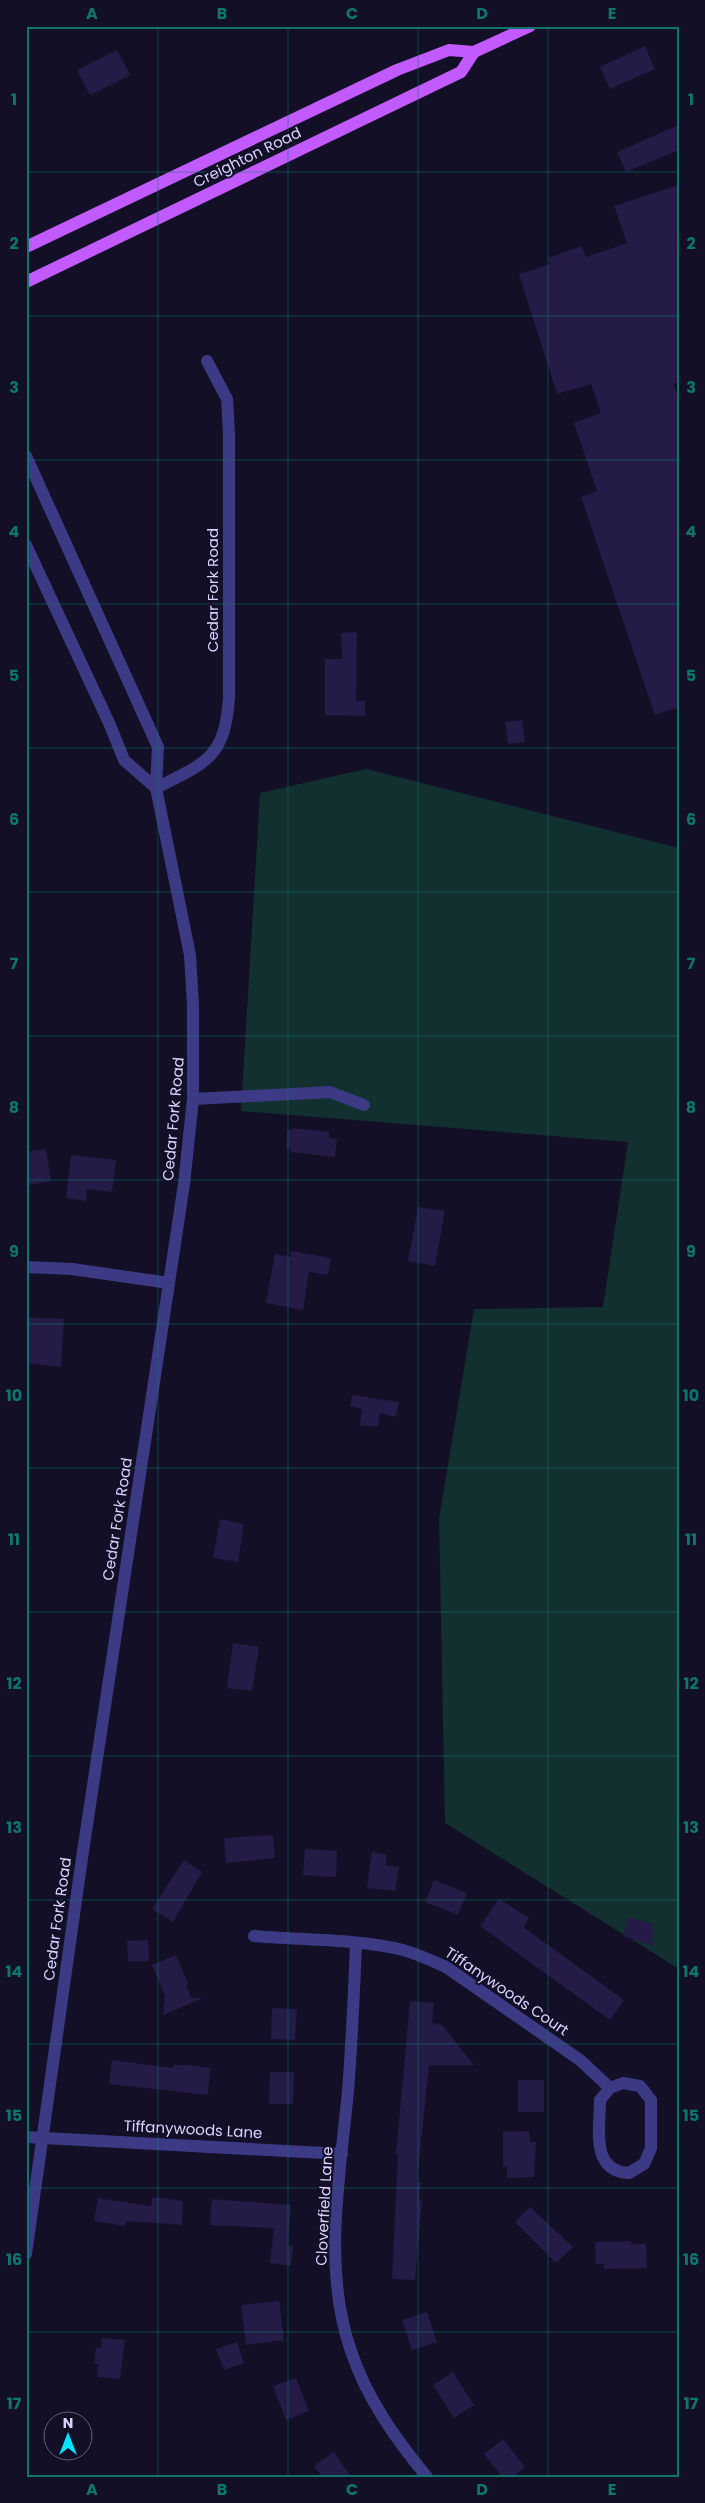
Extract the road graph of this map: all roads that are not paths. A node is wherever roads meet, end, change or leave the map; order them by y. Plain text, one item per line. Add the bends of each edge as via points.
1 (530, 26) edge
2 (474, 52) junction
3 (26, 247) edge
4 (26, 282) edge
5 (207, 361) dead end
6 (26, 456) edge
7 (26, 545) edge
8 (156, 788) junction
9 (194, 1099) junction
10 (364, 1105) dead end
11 (26, 1266) edge
12 (169, 1283) junction
13 (254, 1936) dead end
14 (356, 1944) junction
15 (610, 2088) junction
16 (26, 2137) edge
17 (42, 2138) junction
18 (342, 2154) junction
19 (26, 2254) edge
20 (427, 2477) edge

1 - 2 main road, Creighton Road
2 - 3 main road, Creighton Road via 449,50 397,70
2 - 4 main road, Creighton Road via 461,72
5 - 8 street, Cedar Fork Road via 227,400 230,432 227,726 216,749 203,762
6 - 8 street, Cedar Fork Road via 158,747
7 - 8 street via 124,760
8 - 9 street, Cedar Fork Road via 190,955 194,1005
9 - 10 street via 330,1092
9 - 12 street, Cedar Fork Road
11 - 12 street via 72,1268
12 - 17 street, Cedar Fork Road
13 - 14 street, Tiffanywoods Court
14 - 15 street, Tiffanywoods Court via 403,1950 446,1967 580,2060
14 - 18 street, Cloverfield Lane
15 - 15 street via 600,2100 601,2156 612,2169 629,2173 649,2157 651,2100 640,2086 632,2083
16 - 17 street, Tiffanywoods Lane
17 - 18 street, Tiffanywoods Lane
17 - 19 street, Cedar Fork Road
18 - 20 street, Cloverfield Lane via 335,2238 342,2318 362,2381 376,2408

